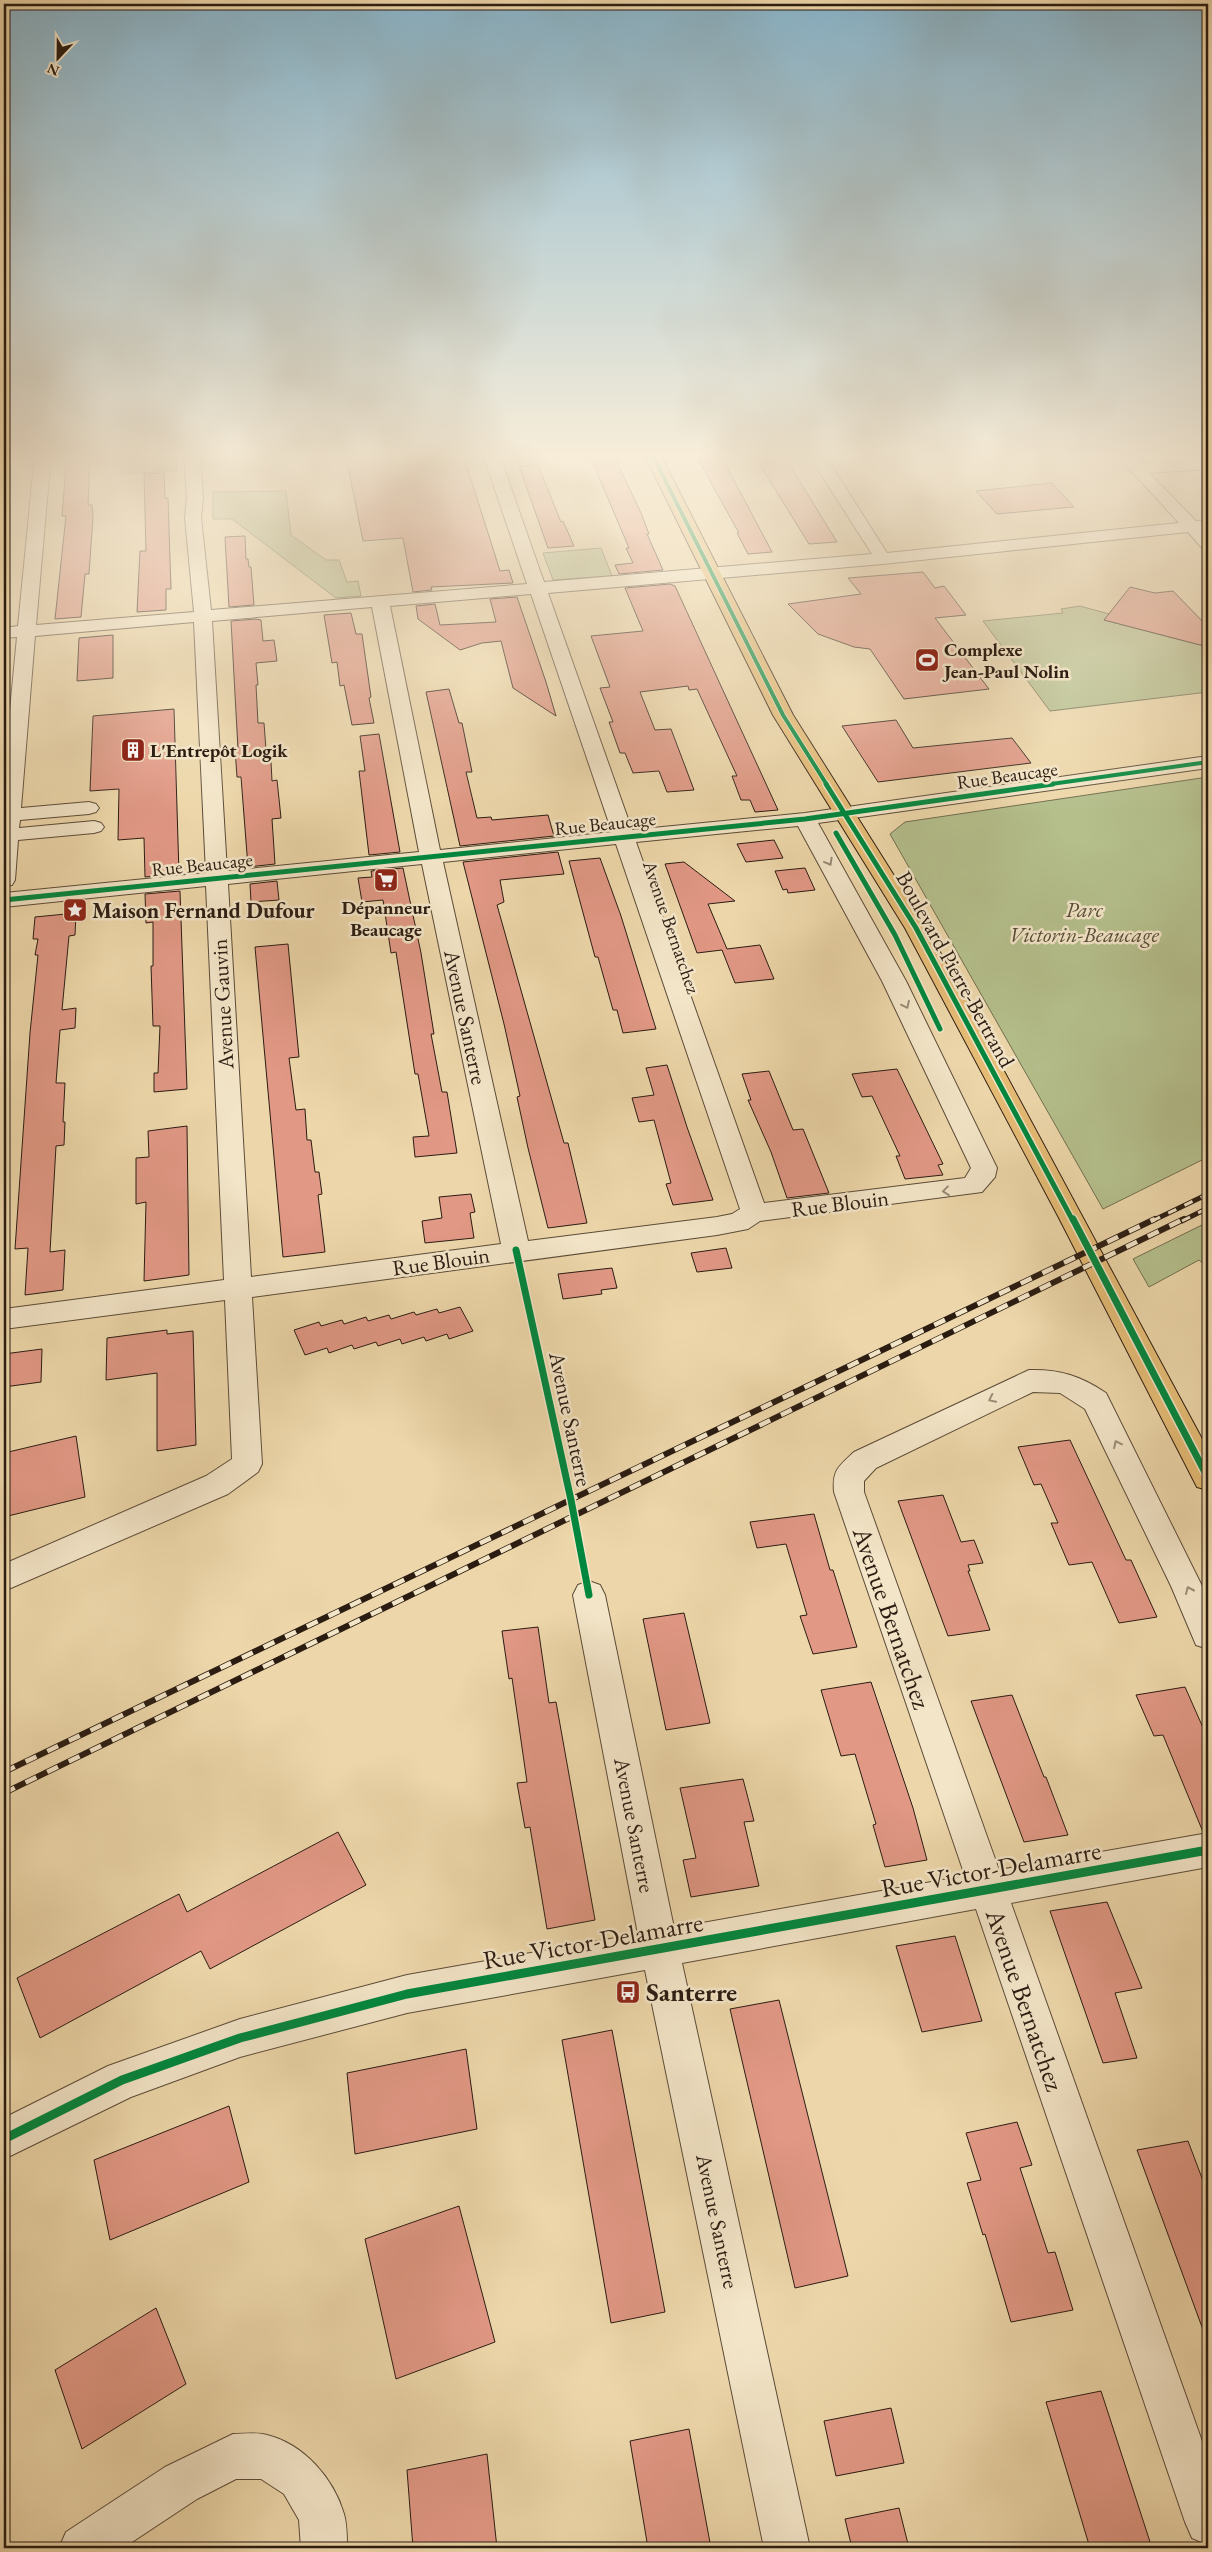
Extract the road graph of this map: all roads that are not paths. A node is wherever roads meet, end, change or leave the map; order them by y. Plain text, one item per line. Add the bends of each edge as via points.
1 (32, 573) edge
2 (199, 573) edge
3 (532, 573) edge
4 (722, 573) edge
5 (712, 574) junction
6 (538, 589) junction
7 (380, 602) junction
8 (203, 617) junction
9 (26, 631) junction
10 (4, 633) edge
11 (1208, 762) edge
12 (846, 814) junction
13 (10, 815) junction
14 (805, 819) junction
15 (8, 836) junction
16 (624, 836) junction
17 (431, 857) junction
18 (215, 878) junction
19 (4, 880) edge
20 (4, 900) edge
21 (754, 1212) junction
22 (516, 1250) junction
23 (237, 1288) junction
24 (4, 1319) edge
25 (1208, 1478) edge
26 (4, 1578) edge
27 (589, 1595) dead end
28 (1208, 1635) edge
29 (1208, 1850) edge
30 (986, 1890) junction
31 (660, 1949) junction
32 (4, 2139) edge
33 (1208, 2522) edge
34 (82, 2548) edge
35 (324, 2548) edge
36 (787, 2548) edge

1 - 9 street
2 - 8 street, Avenue Gauvin
3 - 6 street, Avenue Bernatchez
4 - 5 street
5 - 6 street
5 - 12 main road, Boulevard Pierre-Bertrand via 783,715
6 - 7 street
6 - 16 street, Avenue Bernatchez
7 - 8 street
7 - 17 street, Avenue Santerre
8 - 9 street
8 - 18 street, Avenue Gauvin
9 - 10 street
9 - 13 street
11 - 12 street, Rue Beaucage
12 - 14 street, Rue Beaucage
12 - 25 main road, Boulevard Pierre-Bertrand via 916,928
13 - 15 street
13 - 15 street via 92,818
14 - 16 street, Rue Beaucage
14 -> 21 street, Rue Blouin via 894,981 984,1168 982,1177 973,1186 960,1189
15 - 19 street
16 - 17 street, Rue Beaucage
16 - 21 street, Avenue Bernatchez
17 - 18 street, Rue Beaucage
17 - 22 street, Avenue Santerre
18 - 20 street, Rue Beaucage
18 - 23 street, Avenue Gauvin
21 - 22 street, Rue Blouin via 739,1222 717,1226
22 - 23 street, Rue Blouin
23 - 24 street, Rue Blouin
23 - 26 street, Avenue Gauvin via 247,1464 217,1485
27 - 31 street, Avenue Santerre
28 -> 30 street, Avenue Bernatchez via 1096,1401 1075,1386 1056,1379 1030,1381 865,1460 848,1477 849,1492
29 - 30 street, Rue Victor-Delamarre
30 - 31 street, Rue Victor-Delamarre
30 - 33 street, Avenue Bernatchez
31 - 32 street, Rue Victor-Delamarre via 407,1994 240,2038 122,2080
31 - 36 street, Avenue Santerre
34 - 35 street via 181,2483 233,2456 267,2457 300,2478 322,2516

